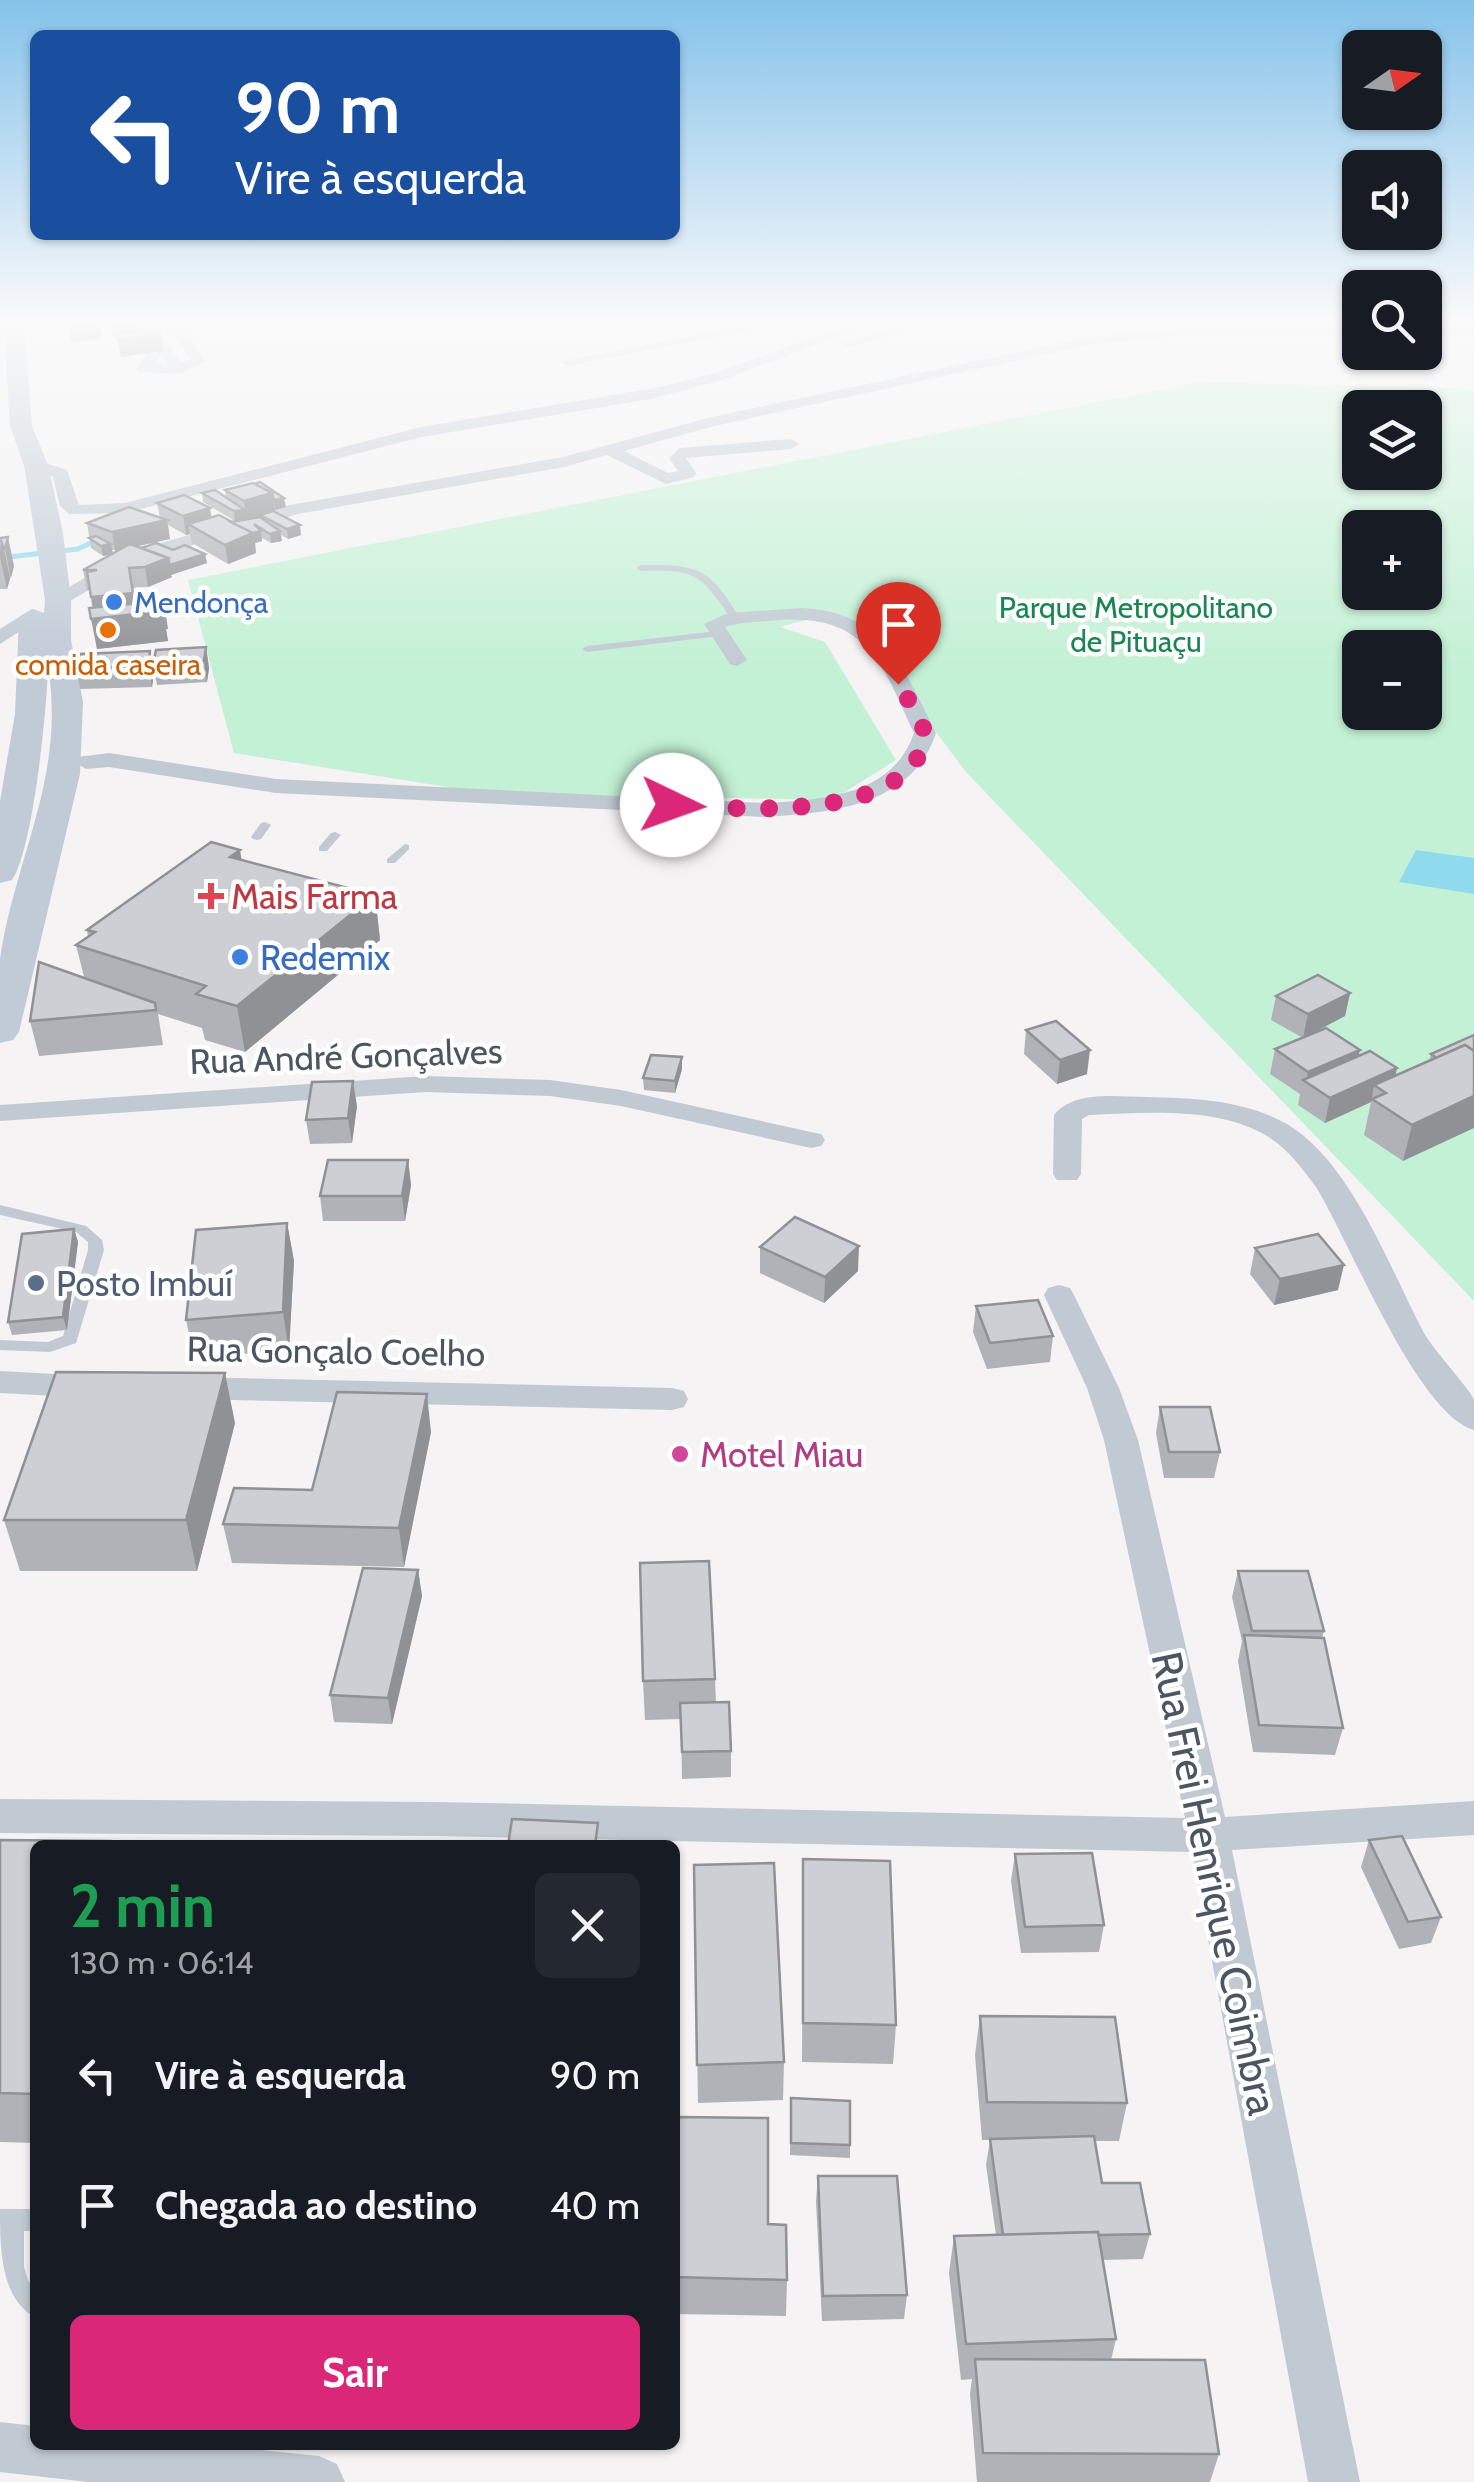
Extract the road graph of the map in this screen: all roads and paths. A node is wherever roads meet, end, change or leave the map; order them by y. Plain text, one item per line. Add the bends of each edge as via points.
1 (22, 439) edge
2 (394, 439) edge
3 (650, 439) edge
4 (790, 444) dead end
5 (609, 450) junction
6 (36, 465) junction
7 (14, 480) dead end
8 (39, 535) junction
9 (641, 568) dead end
10 (44, 608) junction
11 (736, 618) junction
12 (717, 634) junction
13 (0, 638) edge
14 (586, 649) dead end
15 (737, 660) dead end
16 (26, 741) junction
17 (87, 753) junction
18 (265, 825) dead end
19 (335, 836) dead end
20 (256, 837) dead end
21 (405, 847) dead end
22 (324, 849) dead end
23 (392, 861) dead end
24 (0, 873) edge
25 (0, 1032) edge
26 (0, 1113) edge
27 (811, 1140) dead end
28 (1067, 1174) dead end
29 (0, 1210) edge
30 (1059, 1295) dead end
31 (0, 1346) edge
32 (0, 1382) edge
33 (118, 1388) edge
34 (158, 1388) edge
35 (672, 1399) dead end
36 (1474, 1419) edge
37 (0, 1816) edge
38 (1474, 1818) edge
39 (1209, 1835) junction
40 (16, 2220) edge
41 (30, 2302) edge
42 (42, 2450) edge
43 (319, 2482) edge
44 (1334, 2482) edge

1 - 6 main road
2 - 6 street via 108,510 69,506 62,474
3 - 5 street
4 - 5 street via 680,453 688,473 666,479
5 - 10 street via 296,509 130,558
6 - 8 main road
7 - 8 main road
8 - 10 main road
9 - 11 lane via 682,566 705,574
10 - 13 street
10 - 16 main road
10 - 17 main road
11 - 12 street via 714,624
11 - 17 street via 818,613 849,620 866,634 926,734 904,774 876,790 823,804 764,810 276,786
12 - 14 lane
12 - 15 street
16 - 17 main road
16 - 24 main road
17 - 25 main road via 64,774
18 - 20 lane
19 - 22 lane
21 - 23 lane
26 - 27 street, Rua André Gonçalves via 496,1084 621,1098
28 - 36 street via 1068,1115 1083,1107 1195,1109 1276,1129 1302,1146 1324,1174 1418,1352
29 - 31 lane via 81,1229 96,1250 70,1339 50,1347
30 - 39 street, Rua Frei Henrique Coimbra via 1121,1440
32 - 33 street
34 - 35 street, Rua Gonçalo Coelho
37 - 39 street
38 - 39 street
39 - 44 street, Rua Frei Henrique Coimbra
40 - 41 lane via 16,2282
42 - 43 street

